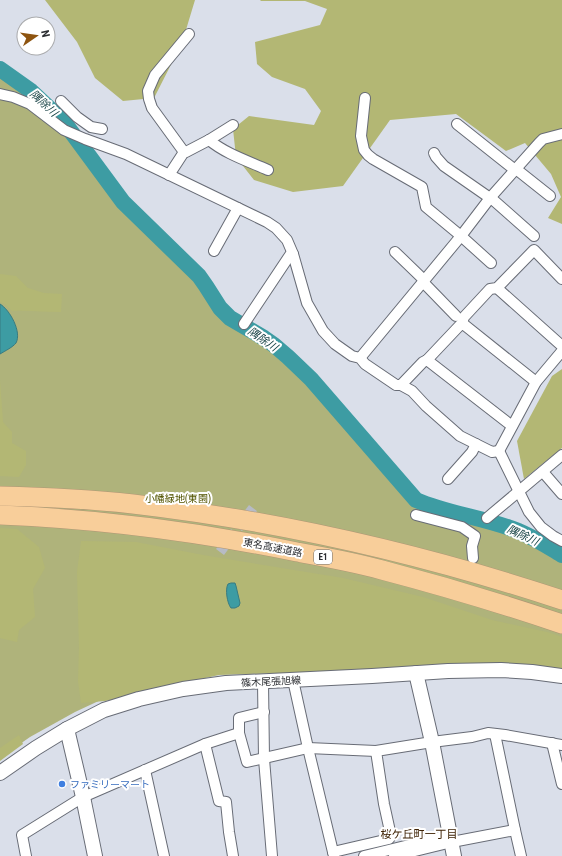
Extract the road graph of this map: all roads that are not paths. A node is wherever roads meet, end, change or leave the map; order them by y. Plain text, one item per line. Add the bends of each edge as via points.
1 (189, 34) dead end
2 (0, 94) edge
3 (365, 98) dead end
4 (61, 101) dead end
5 (457, 124) dead end
6 (233, 125) dead end
7 (102, 129) dead end
8 (562, 134) edge
9 (209, 140) junction
10 (184, 152) junction
11 (434, 153) dead end
12 (516, 169) junction
13 (268, 170) dead end
14 (169, 175) junction
15 (550, 196) dead end
16 (491, 198) junction
17 (238, 208) junction
18 (461, 236) junction
19 (534, 236) dead end
20 (214, 251) dead end
21 (395, 252) dead end
22 (293, 254) junction
23 (491, 263) dead end
24 (562, 280) edge
25 (423, 281) junction
26 (497, 288) junction
27 (459, 320) junction
28 (244, 324) dead end
29 (562, 346) edge
30 (562, 351) edge
31 (360, 358) junction
32 (427, 360) junction
33 (536, 382) junction
34 (400, 385) junction
35 (512, 426) junction
36 (476, 444) junction
37 (499, 451) junction
38 (562, 455) edge
39 (542, 472) junction
40 (448, 479) dead end
41 (519, 491) junction
42 (562, 494) edge
43 (0, 496) edge
44 (0, 515) edge
45 (416, 515) dead end
46 (487, 518) dead end
47 (562, 541) edge
48 (473, 558) dead end
49 (562, 600) edge
50 (562, 624) edge
51 (416, 673) junction
52 (562, 676) edge
53 (293, 680) junction
54 (263, 682) junction
55 (264, 712) junction
56 (66, 729) junction
57 (239, 733) junction
58 (495, 734) junction
59 (432, 742) junction
60 (205, 744) junction
61 (557, 744) edge
62 (308, 748) junction
63 (376, 752) junction
64 (264, 759) junction
65 (145, 770) junction
66 (0, 773) edge
67 (562, 784) edge
68 (83, 797) junction
69 (515, 830) junction
70 (451, 838) junction
71 (334, 854) edge
72 (26, 856) edge
73 (95, 856) edge
74 (164, 856) edge
75 (233, 856) edge
76 (272, 856) edge
77 (364, 856) edge
78 (394, 856) edge
79 (454, 856) edge
80 (521, 856) edge

1 - 10 street via 155,75 148,91 148,100 152,108
2 - 14 street via 30,104 64,130 126,154
3 - 18 street via 361,136 368,156 422,187 426,207
4 - 7 street via 91,127
5 - 12 street
6 - 9 street
8 - 12 street via 543,139
9 - 10 street
9 - 13 street via 232,154
10 - 14 street
11 - 16 street via 444,166
12 - 15 street
12 - 16 street
14 - 17 street
16 - 18 street
16 - 19 street
17 - 20 street
17 - 22 street via 276,228 287,240
18 - 23 street
18 - 25 street
21 - 25 street
22 - 28 street
22 - 31 street via 307,303 323,331 335,344 352,356
24 - 26 street via 534,250
25 - 27 street
25 - 31 street
26 - 27 street via 490,289
26 - 29 street
27 - 32 street
27 - 33 street
30 - 33 street
31 - 34 street via 384,377
32 - 34 street
32 - 35 street
33 - 35 street
34 - 36 street via 412,391 460,436
35 - 37 street
36 - 37 street via 492,452
36 - 40 street
37 - 41 street
38 - 39 street
39 - 41 street
39 - 42 street
41 - 46 street
41 - 47 street via 529,512 541,527
43 - 49 highway, 東名高速道路 / E1 via 131,504 188,511 307,532 451,566
44 - 50 highway, 東名高速道路 / E1 via 136,525 265,545 381,569
45 - 48 street via 462,527 475,536 472,546
51 - 52 main road, 篠木尾張旭線 via 502,670
51 - 53 main road, 篠木尾張旭線
51 - 59 main road
53 - 54 main road, 篠木尾張旭線
53 - 62 street
54 - 55 street
54 - 56 main road, 篠木尾張旭線 via 210,685 139,699 104,710
55 - 57 street via 239,718
55 - 64 street
56 - 66 main road, 篠木尾張旭線
56 - 68 main road
57 - 60 street
57 - 64 street via 248,762
58 - 59 street
58 - 61 street
58 - 69 street
59 - 63 street
59 - 70 main road
60 - 65 street
60 - 75 street via 219,801 226,802
61 - 67 street
62 - 63 street
62 - 64 street
62 - 71 street
63 - 71 street via 391,836 389,839
64 - 76 street
65 - 68 street
65 - 74 street
68 - 72 street via 22,835
68 - 73 main road
69 - 70 street
69 - 80 street
70 - 77 street
70 - 78 street
70 - 79 main road

